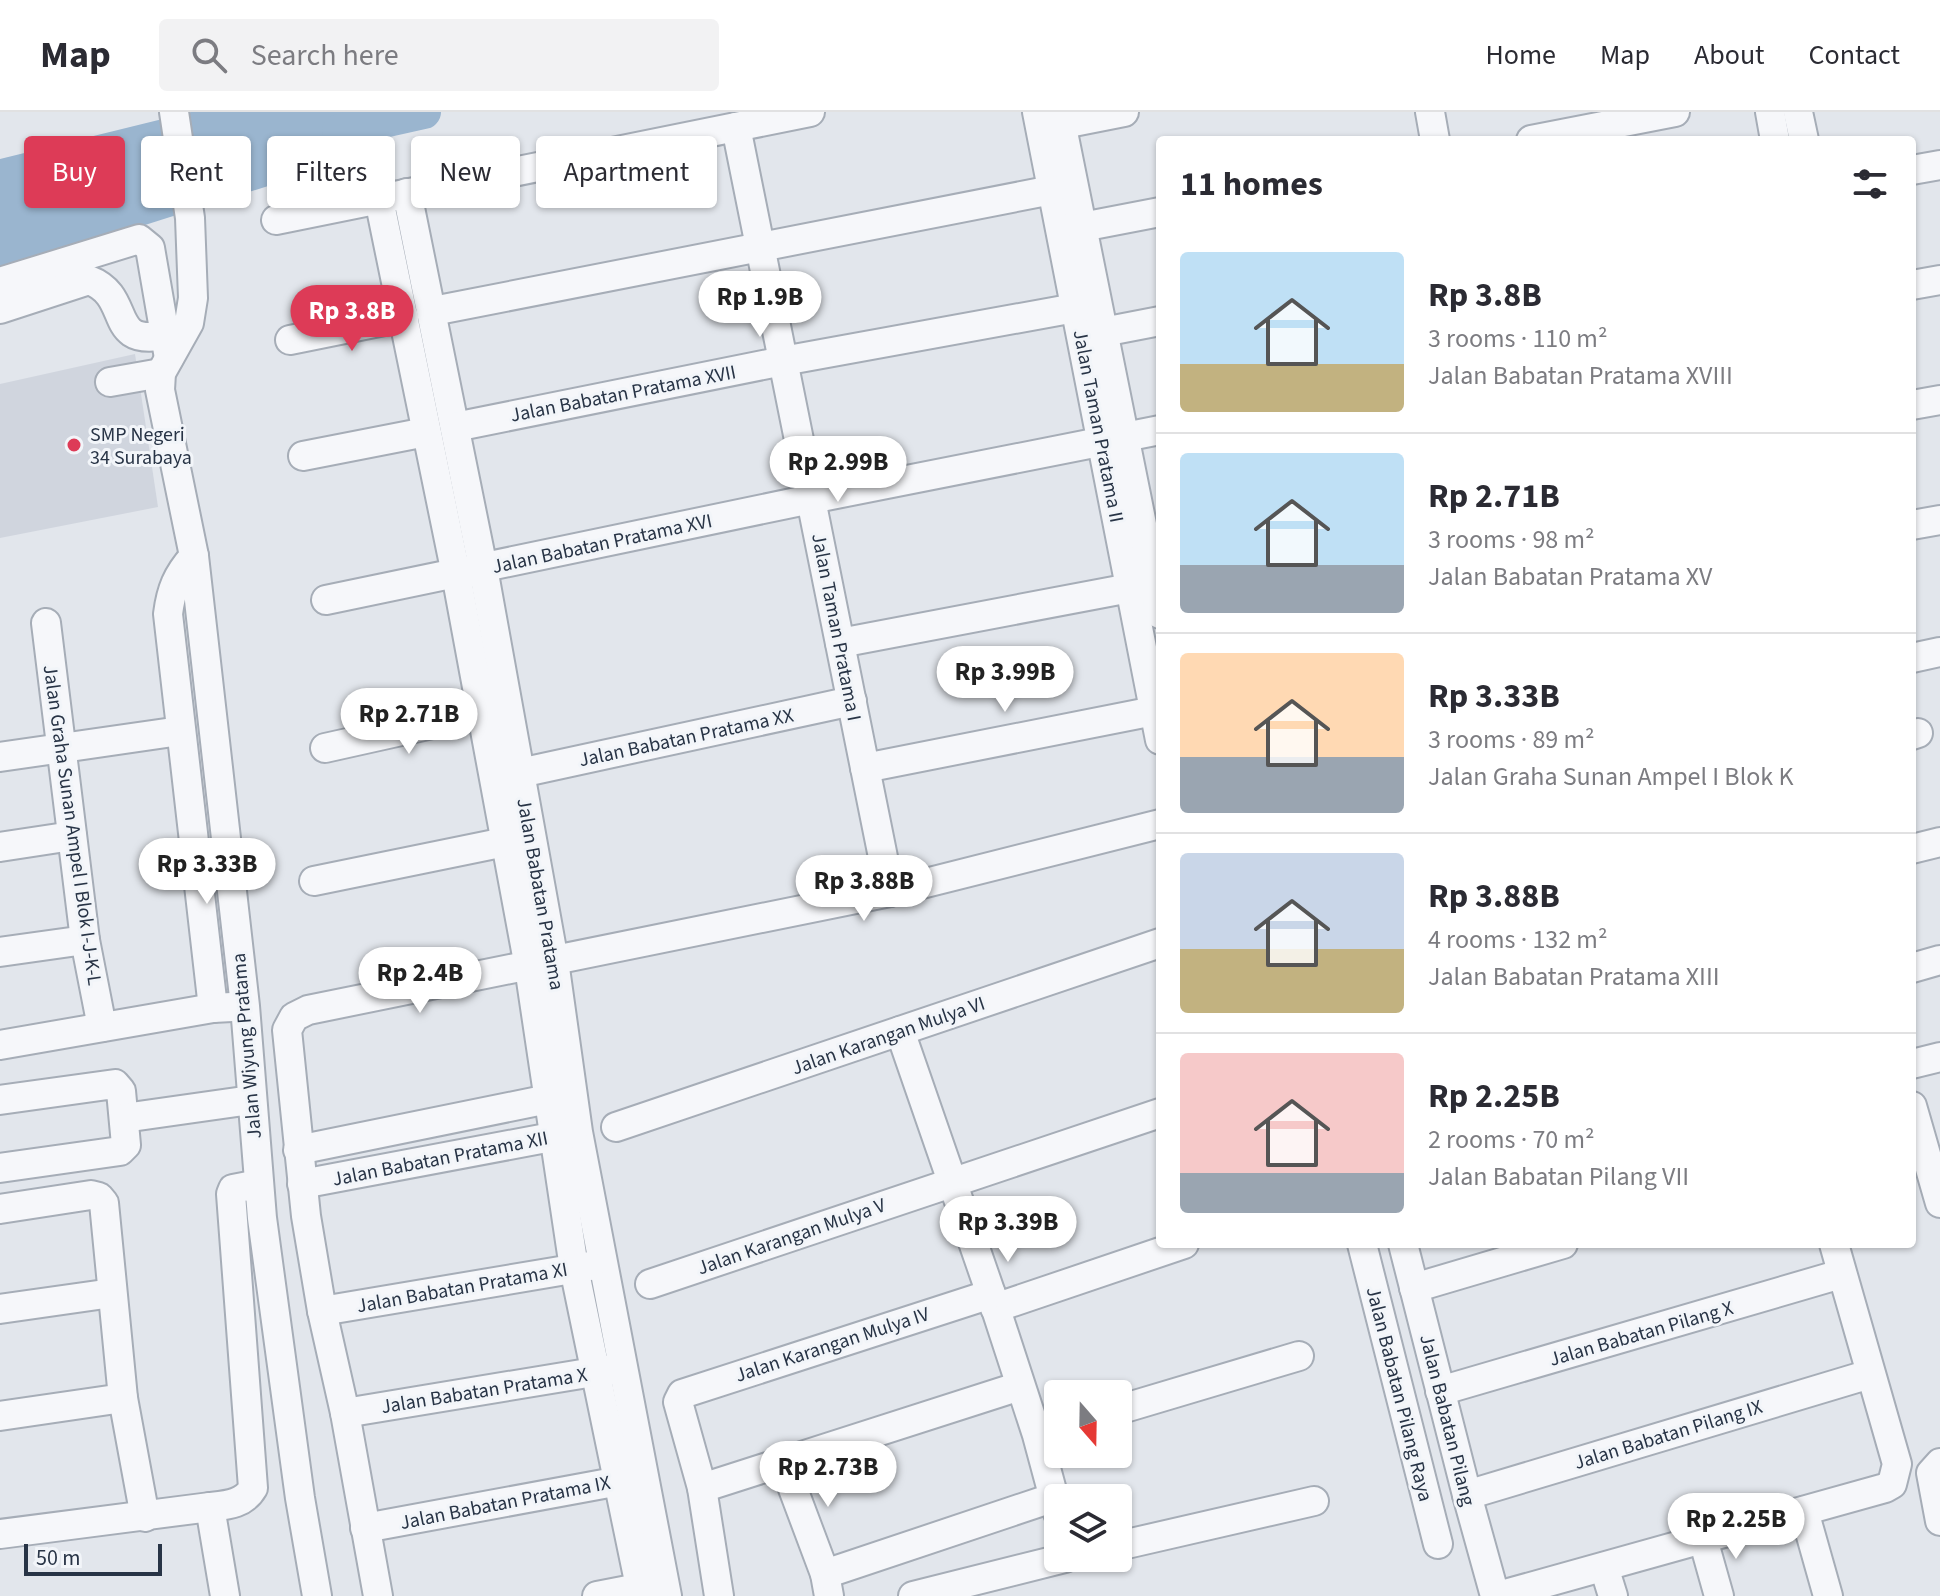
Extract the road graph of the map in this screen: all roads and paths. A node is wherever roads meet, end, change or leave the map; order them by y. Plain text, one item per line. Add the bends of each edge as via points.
1 (174, 112) edge
2 (810, 112) edge
3 (1124, 112) edge
4 (1430, 112) edge
5 (1675, 112) edge
6 (1770, 112) edge
7 (1798, 112) edge
8 (1050, 119) edge
9 (736, 127) junction
10 (1434, 136) edge
11 (1552, 136) edge
12 (1774, 136) edge
13 (1803, 136) edge
14 (1940, 165) edge
15 (1916, 169) edge
16 (1052, 190) junction
17 (407, 193) junction
18 (395, 196) edge
19 (335, 208) edge
20 (381, 208) edge
21 (1156, 213) edge
22 (276, 220) dead end
23 (1082, 227) junction
24 (760, 248) junction
25 (1940, 280) edge
26 (1916, 284) edge
27 (8, 293) edge
28 (1075, 308) junction
29 (433, 311) junction
30 (404, 317) junction
31 (1156, 322) edge
32 (1103, 332) junction
33 (290, 340) dead end
34 (165, 355) junction
35 (783, 361) junction
36 (110, 382) dead end
37 (1940, 400) edge
38 (1916, 404) edge
39 (455, 427) junction
40 (1156, 431) edge
41 (426, 432) junction
42 (1113, 439) junction
43 (303, 456) dead end
44 (811, 499) junction
45 (1940, 520) edge
46 (1916, 524) edge
47 (194, 556) junction
48 (1154, 558) edge
49 (469, 571) junction
50 (1130, 588) junction
51 (326, 600) dead end
52 (46, 623) dead end
53 (840, 643) junction
54 (1940, 652) edge
55 (1916, 657) edge
56 (852, 701) junction
57 (1154, 711) junction
58 (482, 713) junction
59 (1156, 721) edge
60 (180, 731) junction
61 (63, 748) junction
62 (325, 748) dead end
63 (0, 757) edge
64 (865, 768) junction
65 (520, 773) junction
66 (1156, 825) edge
67 (72, 836) junction
68 (505, 842) junction
69 (1940, 842) edge
70 (0, 847) edge
71 (1916, 848) edge
72 (314, 881) dead end
73 (890, 892) junction
74 (85, 940) junction
75 (1156, 944) edge
76 (0, 952) edge
77 (1940, 960) edge
78 (541, 964) junction
79 (1916, 967) edge
80 (245, 1006) junction
81 (213, 1008) junction
82 (102, 1027) junction
83 (900, 1031) junction
84 (0, 1045) edge
85 (1940, 1057) edge
86 (1916, 1063) edge
87 (561, 1096) junction
88 (0, 1100) edge
89 (251, 1100) junction
90 (1156, 1114) edge
91 (1916, 1117) edge
92 (124, 1118) junction
93 (616, 1127) dead end
94 (567, 1134) junction
95 (1924, 1140) edge
96 (298, 1150) junction
97 (0, 1168) edge
98 (953, 1182) junction
99 (259, 1184) junction
100 (302, 1184) junction
101 (1940, 1203) edge
102 (0, 1209) edge
103 (1171, 1248) edge
104 (1363, 1248) edge
105 (1404, 1248) edge
106 (1536, 1248) edge
107 (1835, 1248) edge
108 (1515, 1251) edge
109 (603, 1264) junction
110 (574, 1268) junction
111 (1841, 1274) junction
112 (650, 1284) dead end
113 (1414, 1288) junction
114 (112, 1293) junction
115 (993, 1301) junction
116 (0, 1309) edge
117 (322, 1311) junction
118 (1299, 1356) dead end
119 (610, 1369) junction
120 (1870, 1374) junction
121 (1020, 1386) junction
122 (1440, 1391) junction
123 (123, 1398) junction
124 (1132, 1406) edge
125 (345, 1413) junction
126 (0, 1416) edge
127 (1044, 1427) edge
128 (783, 1462) junction
129 (1940, 1463) edge
130 (632, 1479) junction
131 (702, 1488) junction
132 (1467, 1495) junction
133 (1314, 1501) dead end
134 (210, 1507) junction
135 (1044, 1509) edge
136 (1804, 1511) junction
137 (145, 1517) junction
138 (1940, 1521) edge
139 (365, 1528) junction
140 (0, 1534) edge
141 (1703, 1539) junction
142 (1132, 1543) edge
143 (1438, 1544) dead end
144 (1044, 1563) edge
145 (1604, 1567) junction
146 (827, 1585) edge
147 (654, 1590) edge
148 (225, 1596) edge
149 (317, 1596) edge
150 (378, 1596) edge
151 (597, 1596) edge
152 (719, 1596) edge
153 (913, 1596) edge
154 (1497, 1596) edge
155 (1613, 1596) edge
156 (1719, 1596) edge
157 (1828, 1596) edge

1 - 34 street via 190,218 192,311
2 - 9 street
3 - 8 street
4 - 10 street
5 - 11 street
6 - 12 street
7 - 13 street
8 - 16 street, Jalan Taman Pratama II
8 - 23 street, Jalan Taman Pratama II
9 - 17 street
9 - 24 street, Jalan Taman Pratama I
14 - 15 street
16 - 24 street
16 - 28 street, Jalan Taman Pratama II
17 - 18 street
17 - 29 street, Jalan Babatan Pratama
19 - 22 street
20 - 30 street, Jalan Babatan Pratama
21 - 23 street
23 - 32 street, Jalan Taman Pratama II
24 - 29 street
24 - 35 street, Jalan Taman Pratama I
25 - 26 street
27 - 34 street via 89,280 104,285 126,327
27 - 34 street, Jalan Wiyung Pratama via 139,239 150,248
28 - 35 street, Jalan Babatan Pratama XVII
28 - 42 street, Jalan Taman Pratama II
29 - 39 street, Jalan Babatan Pratama
30 - 33 street
30 - 41 street, Jalan Babatan Pratama
31 - 32 street
32 - 42 street, Jalan Taman Pratama II
34 - 36 street
34 - 47 street, Jalan Wiyung Pratama via 160,390
35 - 39 street, Jalan Babatan Pratama XVII
35 - 44 street, Jalan Taman Pratama I
37 - 38 street
39 - 49 street, Jalan Babatan Pratama
40 - 42 street, Jalan Babatan Pratama XVI
41 - 43 street
41 - 49 street, Jalan Babatan Pratama
42 - 44 street, Jalan Babatan Pratama XVI
42 - 48 street, Jalan Taman Pratama II
42 - 50 street, Jalan Taman Pratama II
44 - 49 street, Jalan Babatan Pratama XVI
44 - 53 street, Jalan Taman Pratama I
45 - 46 street
47 - 60 street via 174,584 168,614
47 - 80 street, Jalan Wiyung Pratama
49 - 51 street, Jalan Babatan Pratama XVI
49 - 58 street, Jalan Babatan Pratama
49 - 65 street, Jalan Babatan Pratama
50 - 53 street
50 - 57 street, Jalan Taman Pratama II
52 - 61 street, Jalan Graha Sunan Ampel I Blok I-J-K-L
53 - 56 street, Jalan Taman Pratama I
54 - 55 street
56 - 64 street, Jalan Taman Pratama I
56 - 65 street, Jalan Babatan Pratama XX
57 - 59 street, Jalan Taman Pratama II
57 - 64 street
58 - 62 street
58 - 68 street, Jalan Babatan Pratama
60 - 61 street
60 - 81 street
61 - 63 street
61 - 67 street, Jalan Graha Sunan Ampel I Blok I-J-K-L
64 - 73 street, Jalan Taman Pratama I
65 - 78 street, Jalan Babatan Pratama
66 - 73 street
67 - 70 street
67 - 74 street, Jalan Graha Sunan Ampel I Blok I-J-K-L
68 - 72 street
68 - 78 street, Jalan Babatan Pratama
69 - 71 street
73 - 78 street
74 - 76 street
74 - 82 street, Jalan Graha Sunan Ampel I Blok I-J-K-L
75 - 83 street, Jalan Karangan Mulya VI
77 - 79 street
78 - 87 street, Jalan Babatan Pratama
78 - 96 street, Jalan Wiyung Pratama via 294,1017 287,1030
80 - 81 street
80 - 89 street, Jalan Wiyung Pratama
81 - 82 street
82 - 84 street
83 - 93 street, Jalan Karangan Mulya VI
83 - 98 street
85 - 86 street
87 - 94 street, Jalan Babatan Pratama
87 - 96 street, Jalan Babatan Pratama XII
88 - 92 street via 115,1084 121,1091
89 - 92 street
89 - 99 street, Jalan Wiyung Pratama
90 - 98 street, Jalan Karangan Mulya V
91 - 95 street
92 - 97 street via 123,1150
94 - 100 street, Jalan Babatan Pratama XII
94 - 109 street, Jalan Babatan Pratama
94 - 110 street, Jalan Babatan Pratama
95 - 101 street
96 - 100 street, Jalan Wiyung Pratama
98 - 112 street, Jalan Karangan Mulya V
98 - 115 street
99 - 134 street via 233,1189 231,1194 253,1488 244,1500
99 - 149 street, Jalan Wiyung Pratama
100 - 117 street, Jalan Wiyung Pratama
102 - 114 street via 99,1197 104,1203
103 - 115 street, Jalan Karangan Mulya IV
104 - 143 street, Jalan Babatan Pilang Raya
105 - 113 street, Jalan Babatan Pilang
106 - 108 street
107 - 111 street
108 - 113 street
109 - 110 street, Jalan Babatan Pratama XI
109 - 119 street, Jalan Babatan Pratama
110 - 117 street, Jalan Babatan Pratama XI
110 - 119 street, Jalan Babatan Pratama
111 - 120 street
111 - 122 street, Jalan Babatan Pilang X
113 - 122 street, Jalan Babatan Pilang
114 - 116 street
114 - 123 street
115 - 121 street
115 - 131 street, Jalan Karangan Mulya IV via 682,1394 678,1402
117 - 125 street, Jalan Wiyung Pratama
118 - 124 street
119 - 125 street, Jalan Babatan Pratama X
119 - 130 street, Jalan Babatan Pratama
120 - 132 street, Jalan Babatan Pilang IX
120 - 136 street via 1897,1464 1895,1478 1885,1488
121 - 127 street
121 - 128 street
122 - 132 street, Jalan Babatan Pilang
123 - 126 street
123 - 137 street
125 - 139 street, Jalan Wiyung Pratama
128 - 131 street
128 - 146 street
129 - 138 street via 1931,1473
130 - 139 street, Jalan Babatan Pratama IX
130 - 147 street, Jalan Babatan Pratama
131 - 152 street
132 - 154 street, Jalan Babatan Pilang
133 - 142 street
134 - 137 street
134 - 148 street
135 - 146 street
136 - 141 street
136 - 157 street
137 - 140 street
139 - 150 street, Jalan Wiyung Pratama
141 - 145 street
141 - 156 street
144 - 153 street
145 - 154 street
145 - 155 street
147 - 151 street

